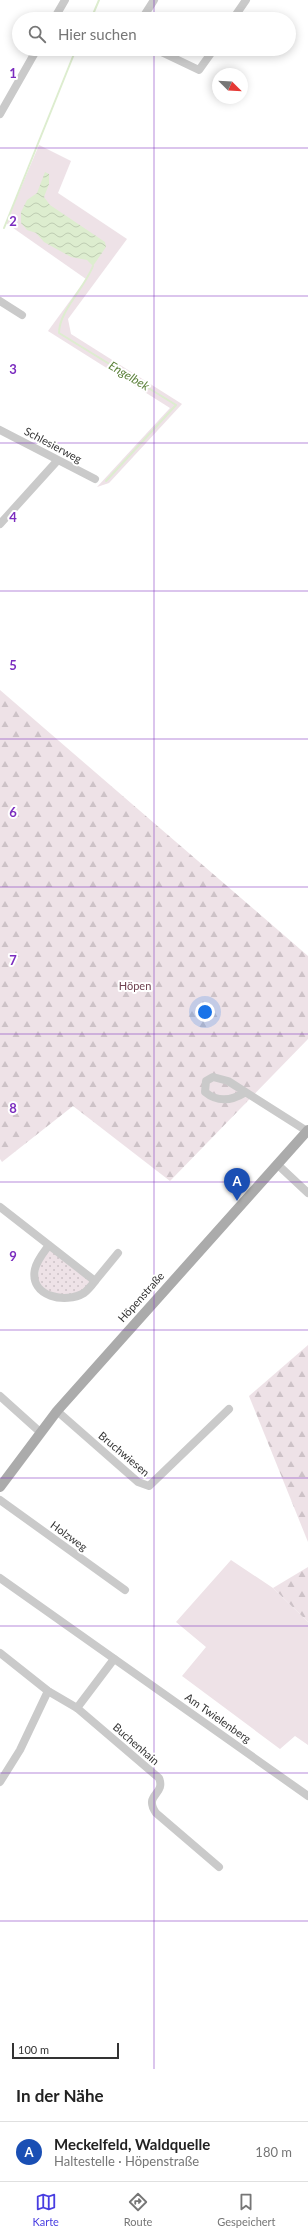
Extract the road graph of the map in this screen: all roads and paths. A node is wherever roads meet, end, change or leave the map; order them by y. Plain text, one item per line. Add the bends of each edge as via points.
1 (64, 0) edge
2 (154, 0) edge
3 (246, 0) edge
4 (58, 12) edge
5 (146, 12) edge
6 (238, 12) edge
7 (33, 56) edge
8 (170, 56) edge
9 (209, 56) edge
10 (0, 114) edge
11 (0, 301) edge
12 (22, 315) dead end
13 (0, 430) edge
14 (57, 460) junction
15 (95, 479) dead end
16 (0, 524) edge
17 (244, 1093) dead end
18 (308, 1130) edge
19 (277, 1164) junction
20 (308, 1193) edge
21 (0, 1207) edge
22 (49, 1245) junction
23 (118, 1253) dead end
24 (95, 1281) junction
25 (0, 1396) edge
26 (229, 1409) dead end
27 (57, 1411) junction
28 (40, 1432) junction
29 (0, 1487) edge
30 (0, 1500) edge
31 (0, 1578) edge
32 (125, 1590) dead end
33 (0, 1653) edge
34 (114, 1658) junction
35 (48, 1691) junction
36 (77, 1708) junction
37 (0, 1782) edge
38 (308, 1796) edge
39 (219, 1867) dead end

1 - 4 street
2 - 5 street
3 - 6 street
7 - 10 street
8 - 9 street via 199,70
11 - 12 street
13 - 14 street, Schlesierweg
14 - 15 street, Schlesierweg
14 - 16 street
17 - 18 street
18 - 19 main road, Höpenstraße
19 - 20 street
19 - 27 main road, Höpenstraße
21 - 22 street
22 - 24 street
22 - 24 street via 35,1270 36,1282 40,1289 51,1297 74,1297 85,1292
23 - 24 street
25 - 28 street
26 - 27 street, Bruchwiesen via 149,1486 138,1482
27 - 28 main road, Höpenstraße
28 - 29 main road, Höpenstraße
30 - 32 street, Holzweg
31 - 34 street, Am Twielenberg
33 - 35 street, Buchenhain
34 - 36 street
34 - 38 street, Am Twielenberg
35 - 36 street, Buchenhain
35 - 37 street via 20,1750
36 - 39 street, Buchenhain via 159,1778 162,1783 152,1799 151,1806

